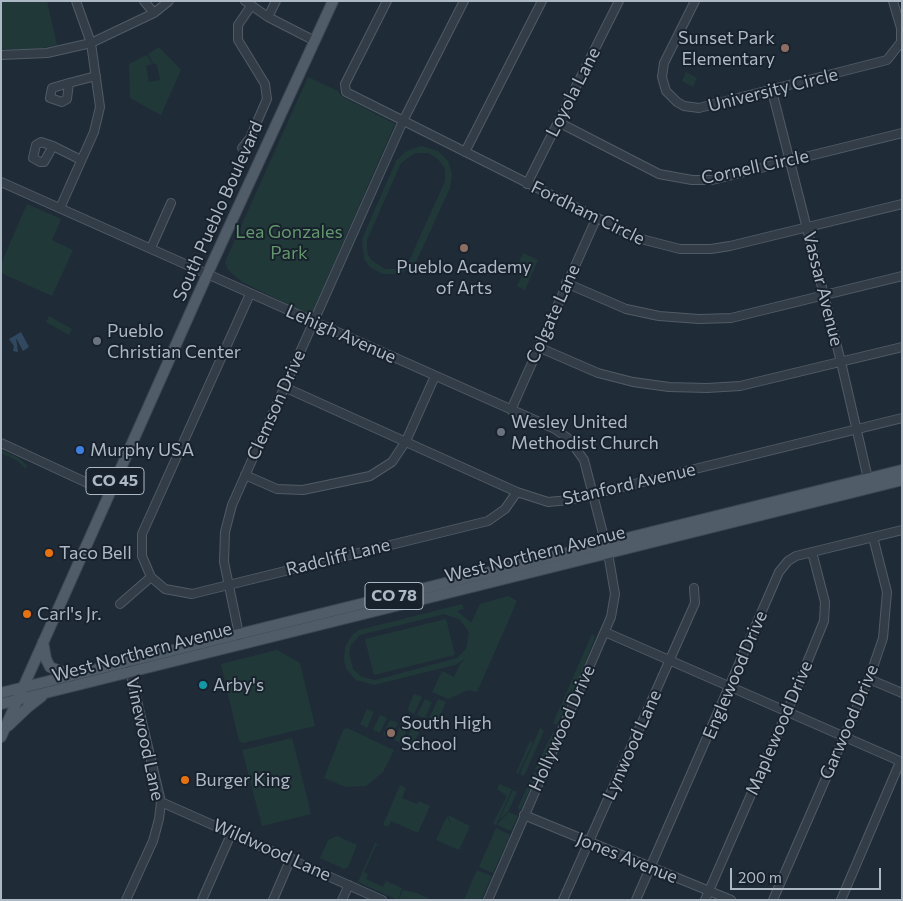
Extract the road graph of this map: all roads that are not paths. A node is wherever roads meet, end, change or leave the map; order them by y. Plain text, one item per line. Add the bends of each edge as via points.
1 (76, 1) edge
2 (144, 1) edge
3 (169, 1) edge
4 (276, 1) edge
5 (333, 1) edge
6 (387, 1) edge
7 (464, 1) edge
8 (542, 1) edge
9 (619, 1) edge
10 (695, 1) edge
11 (893, 1) edge
12 (248, 4) edge
13 (154, 12) junction
14 (268, 17) junction
15 (313, 40) junction
16 (91, 43) junction
17 (1, 55) edge
18 (96, 76) junction
19 (69, 83) dead end
20 (772, 90) junction
21 (403, 121) junction
22 (558, 122) junction
23 (902, 133) edge
24 (53, 146) dead end
25 (242, 148) dead end
26 (465, 152) junction
27 (81, 160) junction
28 (791, 160) junction
29 (1, 182) edge
30 (527, 184) junction
31 (171, 203) dead end
32 (902, 204) edge
33 (60, 208) junction
34 (596, 219) junction
35 (808, 228) junction
36 (151, 248) junction
37 (207, 274) junction
38 (902, 276) edge
39 (566, 283) junction
40 (250, 294) junction
41 (823, 295) junction
42 (313, 322) junction
43 (538, 347) junction
44 (902, 347) edge
45 (841, 362) junction
46 (435, 376) junction
47 (284, 387) junction
48 (511, 410) junction
49 (902, 418) edge
50 (856, 429) junction
51 (406, 441) junction
52 (1, 443) edge
53 (902, 470) edge
54 (245, 475) junction
55 (902, 480) edge
56 (869, 483) junction
57 (518, 492) junction
58 (109, 493) junction
59 (592, 494) junction
60 (902, 530) edge
61 (873, 537) junction
62 (607, 549) junction
63 (812, 552) junction
64 (152, 576) junction
65 (228, 584) junction
66 (694, 588) dead end
67 (120, 604) dead end
68 (605, 632) junction
69 (240, 639) junction
70 (43, 642) junction
71 (669, 661) junction
72 (129, 666) junction
73 (74, 675) junction
74 (869, 679) junction
75 (23, 687) junction
76 (730, 687) junction
77 (1, 693) edge
78 (902, 693) edge
79 (46, 694) junction
80 (17, 700) junction
81 (1, 704) edge
82 (787, 712) junction
83 (3, 734) edge
84 (842, 737) junction
85 (901, 762) edge
86 (161, 802) junction
87 (524, 815) junction
88 (232, 832) junction
89 (589, 842) junction
90 (292, 858) junction
91 (650, 867) junction
92 (349, 885) junction
93 (709, 891) junction
94 (126, 900) edge
95 (202, 900) edge
96 (273, 900) edge
97 (342, 900) edge
98 (382, 900) edge
99 (488, 900) edge
100 (563, 900) edge
101 (636, 900) edge
102 (705, 900) edge
103 (731, 900) edge
104 (773, 900) edge
105 (841, 900) edge

1 - 16 street
2 - 13 street
3 - 13 street
4 - 14 street
5 - 15 main road, South Pueblo Boulevard / CO 45
6 - 21 street, Fordham Circle via 344,88 350,95
7 - 21 street
8 - 26 street
9 - 22 street, Loyola Lane
10 - 20 street, University Circle via 664,63 664,84 671,97 684,106 699,108
11 - 20 street, University Circle via 901,28 901,42 887,60
12 - 14 street
12 - 25 street via 238,25 238,40 265,84 267,99 250,138
13 - 16 street
14 - 15 street
15 - 37 main road, South Pueblo Boulevard / CO 45
16 - 17 street via 48,53
16 - 18 street
18 - 19 street
18 - 27 street via 100,107 94,132
20 - 28 street, Vassar Avenue
21 - 26 street, Fordham Circle
21 - 42 street, Clemson Drive
22 - 28 street, Cornell Circle via 659,174 677,178 712,180
22 - 30 street, Loyola Lane
23 - 28 street, Cornell Circle
24 - 27 street
26 - 30 street, Fordham Circle
27 - 33 street
28 - 35 street, Vassar Avenue
29 - 33 street, Lehigh Avenue
30 - 34 street, Fordham Circle
31 - 36 street
32 - 35 street, Fordham Circle
33 - 36 street, Lehigh Avenue
34 - 35 street, Fordham Circle via 652,243 696,250 730,246
34 - 39 street, Colgate Lane
35 - 41 street, Vassar Avenue
36 - 37 street, Lehigh Avenue
37 - 40 street, Lehigh Avenue
37 - 58 main road, South Pueblo Boulevard / CO 45
38 - 41 street
39 - 41 street via 626,309 699,320 732,318
39 - 43 street, Colgate Lane
40 - 42 street, Lehigh Avenue
40 - 64 street via 142,534 142,556
41 - 45 street, Vassar Avenue
42 - 46 street, Lehigh Avenue
42 - 47 street, Clemson Drive
43 - 45 street via 598,373 669,387 740,386
43 - 48 street, Colgate Lane
44 - 45 street
45 - 50 street, Vassar Avenue
46 - 48 street, Lehigh Avenue
46 - 51 street
47 - 51 street, Stanford Avenue
47 - 54 street, Clemson Drive
48 - 59 street, Lehigh Avenue via 555,429 569,439 584,460
49 - 50 street, Stanford Avenue
50 - 56 street, Vassar Avenue
50 - 59 street, Stanford Avenue
51 - 54 street via 392,462 370,476 303,490 277,489
51 - 57 street, Stanford Avenue
52 - 58 street
53 - 56 main road, West Northern Avenue / CO 78
54 - 65 street, Clemson Drive via 230,510 226,532 224,562
55 - 56 main road, West Northern Avenue / CO 78
56 - 62 main road, West Northern Avenue / CO 78
57 - 59 street, Stanford Avenue via 548,502
57 - 65 street, Radcliff Lane via 488,521
58 - 70 main road, South Pueblo Boulevard / CO 45
59 - 62 street, Lehigh Avenue
60 - 61 street, Englewood Drive
61 - 63 street, Englewood Drive
61 - 74 street, Garwood Drive via 887,592 887,614 883,638
62 - 68 street, Hollywood Drive via 614,594
62 - 69 main road, West Northern Avenue / CO 78
63 - 76 street, Englewood Drive via 788,561 779,572
63 - 82 street, Maplewood Drive via 825,602 824,621
64 - 65 street, Radcliff Lane via 165,589 192,594
64 - 67 street
65 - 69 street, Clemson Drive
66 - 71 street, Lynwood Lane via 695,603
68 - 71 street
68 - 87 street, Hollywood Drive
69 - 72 main road, West Northern Avenue / CO 78
70 - 73 main road via 50,667 62,674
70 - 75 main road, South Pueblo Boulevard / CO 45
71 - 76 street
71 - 89 street, Lynwood Lane
72 - 73 main road, West Northern Avenue / CO 78
72 - 79 main road, West Northern Avenue / CO 78
72 - 86 street, Vinewood Lane
73 - 75 main road, West Northern Avenue / CO 78
74 - 78 street
74 - 84 street, Garwood Drive
75 - 77 main road, West Northern Avenue / CO 78
75 - 80 main road, South Pueblo Boulevard / CO 45
76 - 82 street
76 - 91 street, Englewood Drive
79 - 80 main road, West Northern Avenue / CO 78
79 - 83 main road via 28,707
80 - 81 main road, West Northern Avenue / CO 78
80 - 83 main road, South Pueblo Boulevard / CO 45
82 - 84 street
82 - 93 street, Maplewood Drive
84 - 85 street
84 - 104 street, Garwood Drive
85 - 105 street
86 - 88 street, Wildwood Lane
86 - 94 street, Vinewood Lane via 153,841
87 - 89 street, Jones Avenue
87 - 99 street, Hollywood Drive
88 - 90 street, Wildwood Lane
88 - 95 street
89 - 91 street, Jones Avenue
89 - 100 street, Lynwood Lane
90 - 92 street, Wildwood Lane
90 - 96 street
91 - 93 street, Jones Avenue
91 - 101 street, Englewood Drive
92 - 97 street
92 - 98 street, Wildwood Lane
93 - 102 street, Maplewood Drive
93 - 103 street, Jones Avenue

